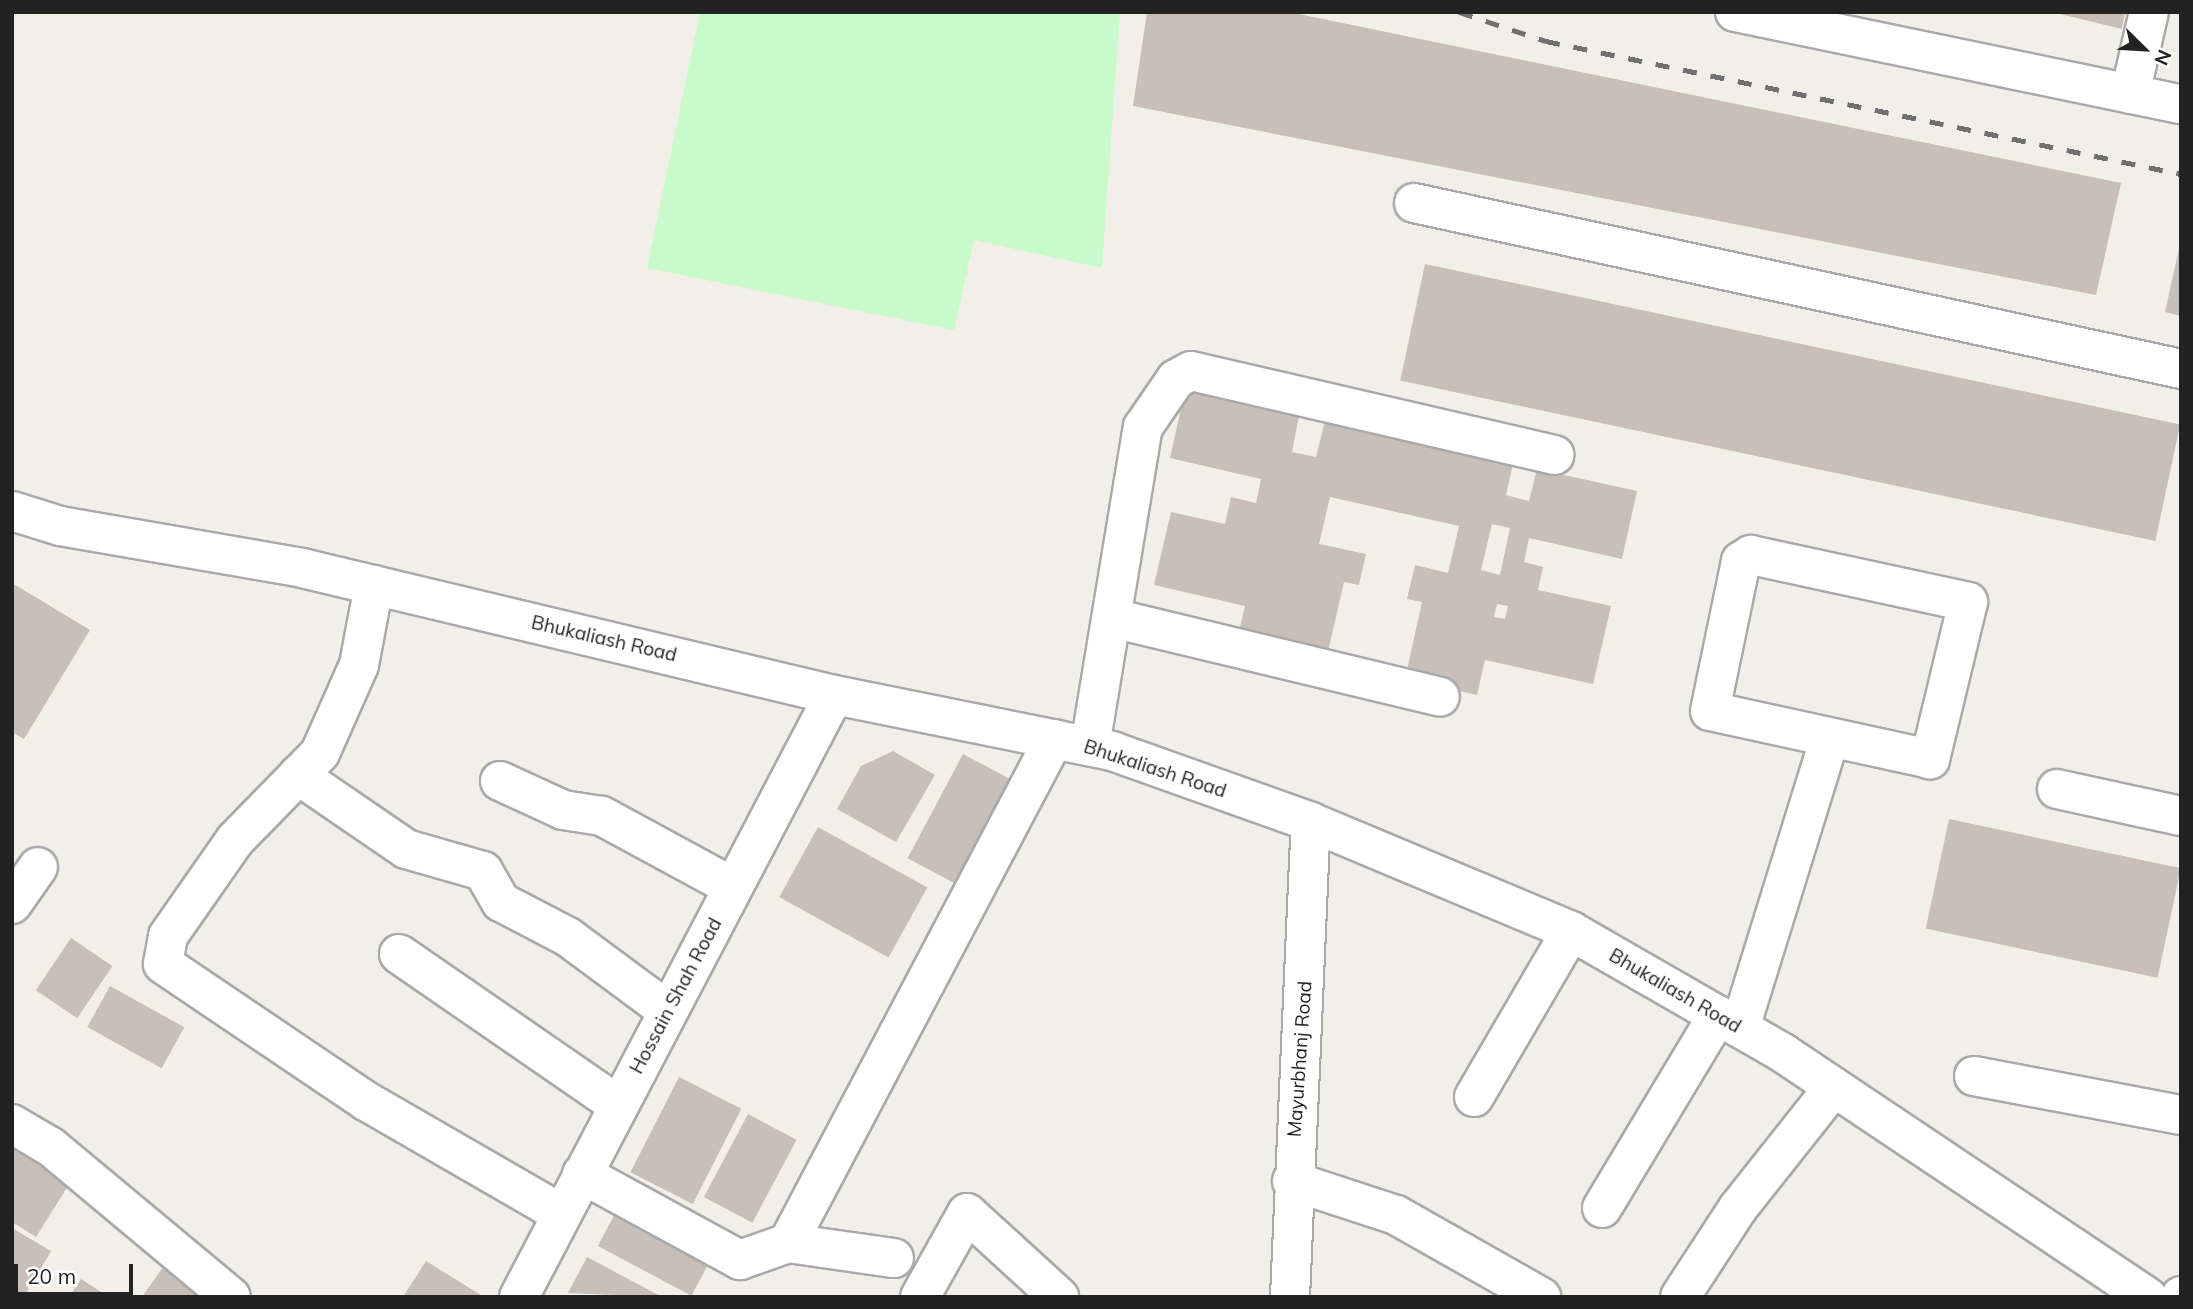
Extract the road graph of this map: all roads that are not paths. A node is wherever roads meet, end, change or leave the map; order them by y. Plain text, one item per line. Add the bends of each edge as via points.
1 (1735, 12) edge
2 (2148, 12) edge
3 (2130, 94) junction
4 (2181, 104) edge
5 (1415, 203) dead end
6 (2181, 369) edge
7 (1554, 455) dead end
8 (12, 511) edge
9 (374, 585) junction
10 (1112, 618) junction
11 (834, 695) junction
12 (1440, 697) dead end
13 (1829, 741) junction
14 (1072, 742) junction
15 (298, 775) junction
16 (500, 781) dead end
17 (2057, 789) dead end
18 (2181, 816) edge
19 (1311, 821) junction
20 (38, 867) dead end
21 (733, 887) junction
22 (12, 904) edge
23 (1571, 931) junction
24 (399, 954) dead end
25 (668, 1011) junction
26 (1729, 1022) junction
27 (1974, 1076) dead end
28 (1835, 1087) junction
29 (1474, 1097) dead end
30 (619, 1106) junction
31 (2181, 1115) edge
32 (12, 1124) edge
33 (582, 1174) junction
34 (1292, 1181) junction
35 (1602, 1208) dead end
36 (562, 1214) junction
37 (788, 1243) junction
38 (894, 1258) dead end
39 (231, 1297) edge
40 (519, 1297) edge
41 (920, 1297) edge
42 (1059, 1297) edge
43 (1290, 1297) edge
44 (1541, 1297) edge
45 (1680, 1297) edge
46 (2148, 1297) edge

1 - 3 street
2 - 3 street
3 - 4 street
5 - 6 street
7 - 10 street via 1191,371 1162,392 1143,427
8 - 9 street, Bhukaliash Road via 60,526
9 - 11 street, Bhukaliash Road
9 - 15 street via 359,666 320,753
10 - 12 street
10 - 14 street
11 - 14 street, Bhukaliash Road
11 - 21 street, Hossain Shah Road
13 - 13 street via 1930,759 1968,602 1744,556 1710,711
13 - 26 street
14 - 19 street, Bhukaliash Road
14 - 37 street
15 - 25 street via 406,849 483,871 501,902 568,937
15 - 36 street via 235,839 168,936 163,964 366,1101
16 - 21 street via 563,810 602,816
17 - 18 street
19 - 23 street, Bhukaliash Road
19 - 34 street, Mayurbhanj Road
20 - 22 street
21 - 25 street, Hossain Shah Road
23 - 26 street, Bhukaliash Road
23 - 29 street
24 - 30 street
25 - 30 street, Hossain Shah Road
26 - 28 street, Bhukaliash Road
26 - 35 street
27 - 31 street
28 - 45 street via 1738,1208
28 - 46 street, Bhukaliash Road
30 - 33 street, Hossain Shah Road
32 - 39 street via 51,1147
33 - 36 street, Hossain Shah Road
33 - 37 street via 740,1259
34 - 43 street, Mayurbhanj Road
34 - 44 street via 1396,1215
36 - 40 street, Hossain Shah Road
37 - 38 street
41 - 42 street via 967,1213

